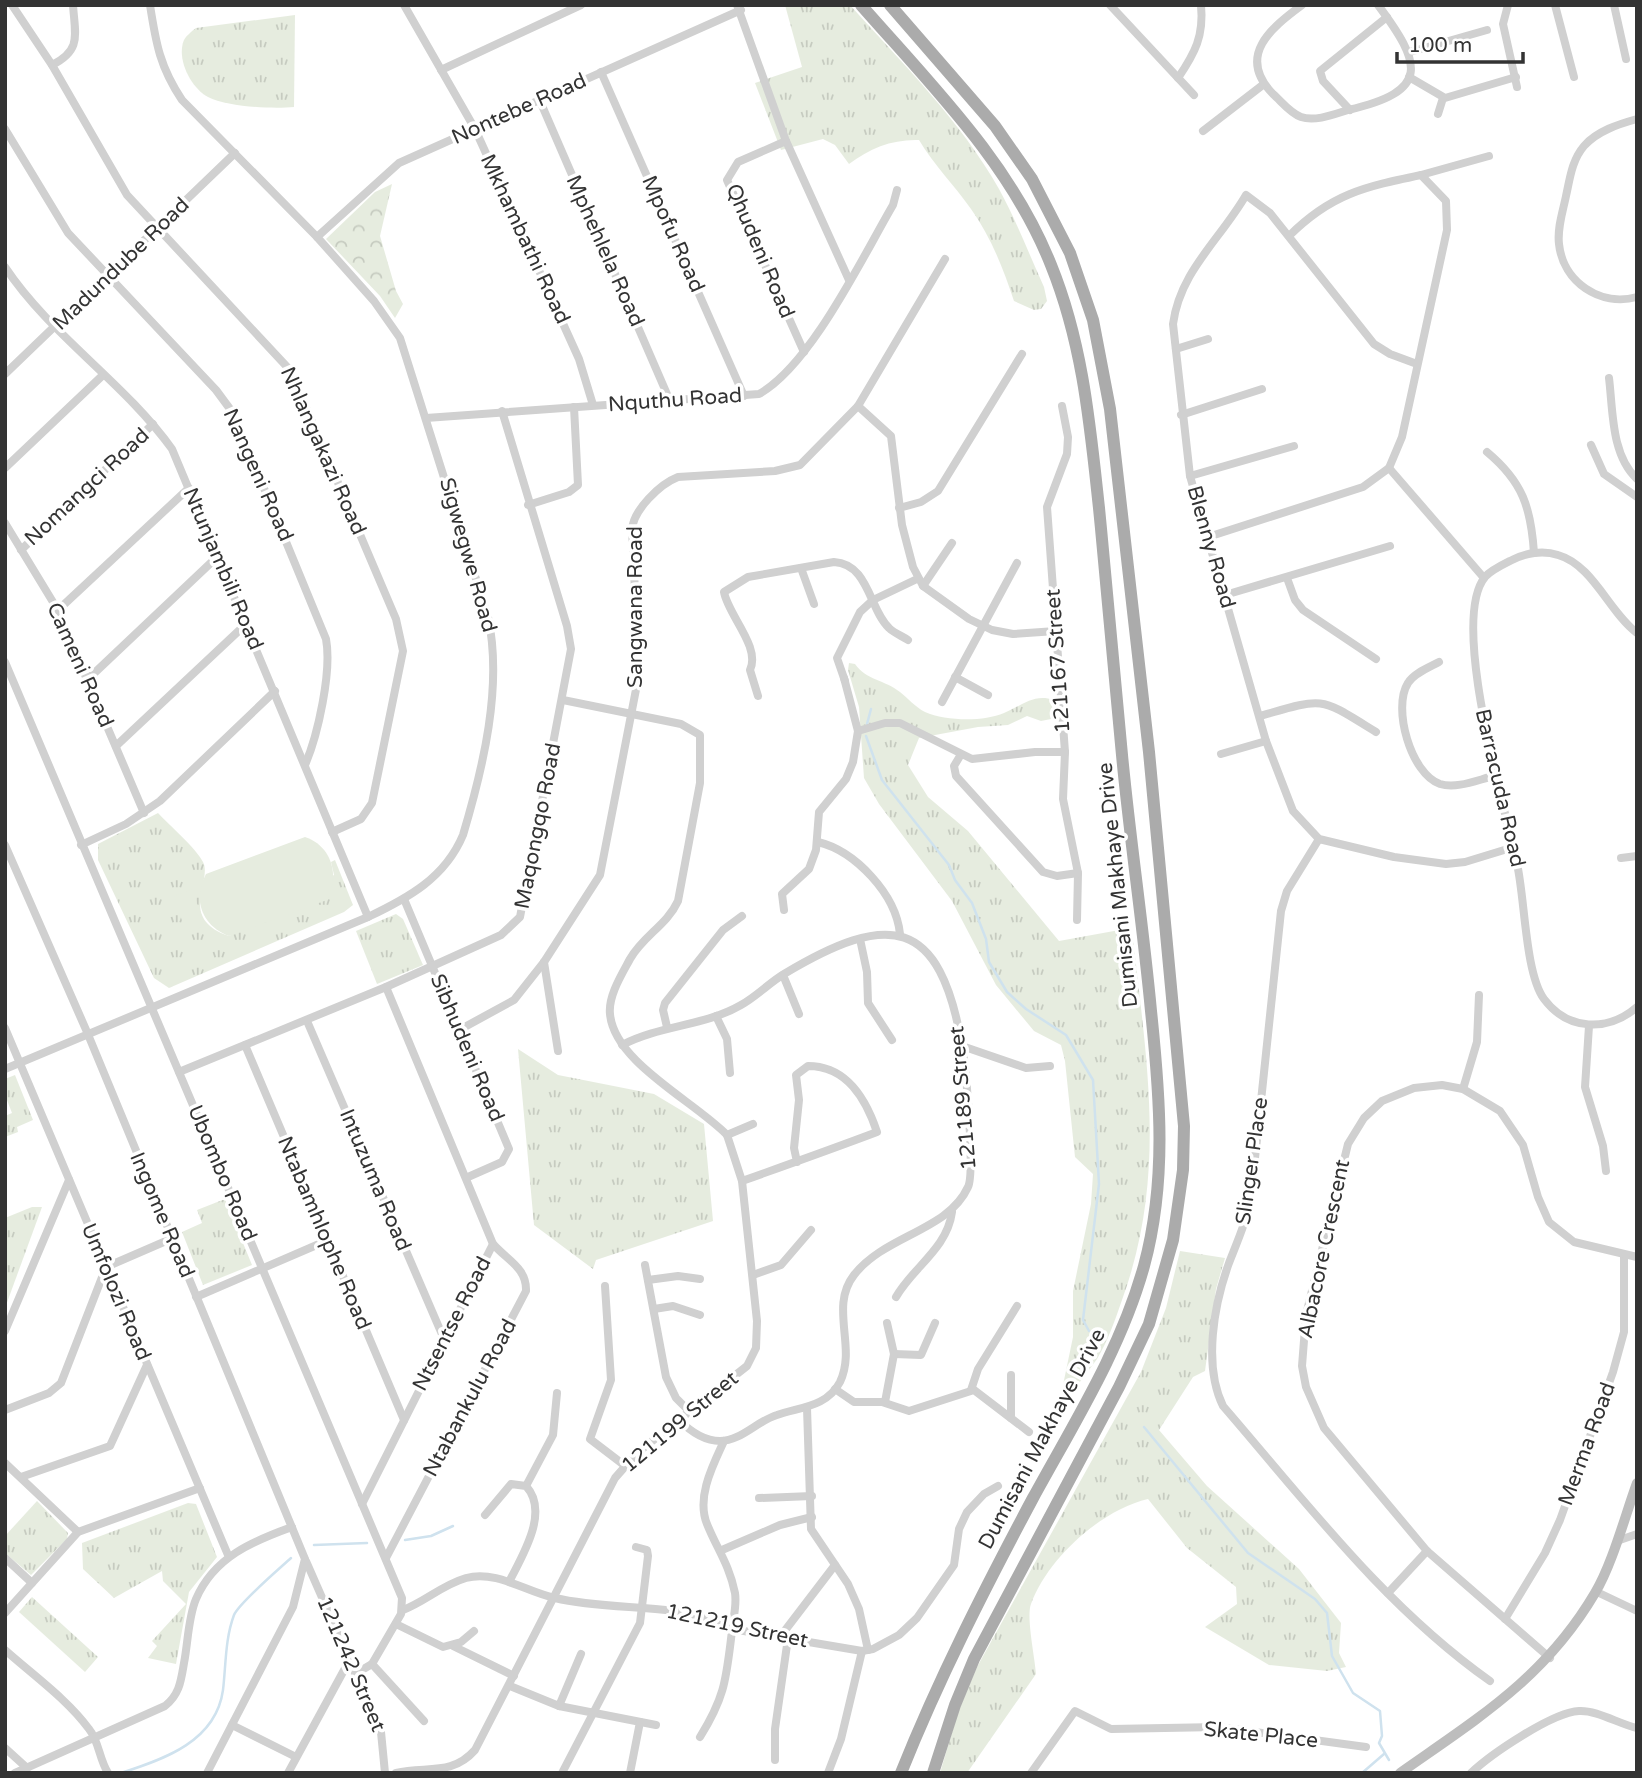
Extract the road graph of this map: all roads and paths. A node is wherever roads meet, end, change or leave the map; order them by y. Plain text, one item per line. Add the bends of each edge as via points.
1 (12, 5) edge
2 (73, 5) edge
3 (150, 5) edge
4 (581, 5) edge
5 (861, 5) edge
6 (890, 5) edge
7 (1110, 5) edge
8 (1201, 5) edge
9 (1302, 5) edge
10 (1378, 5) edge
11 (1508, 5) edge
12 (1555, 5) edge
13 (1614, 5) edge
14 (409, 7) edge
15 (739, 7) edge
16 (1387, 17) junction
17 (1487, 30) dead end
18 (1410, 52) junction
19 (1626, 59) dead end
20 (52, 65) junction
21 (442, 70) junction
22 (601, 72) junction
23 (1409, 77) junction
24 (1574, 77) dead end
25 (1178, 78) junction
26 (1516, 78) junction
27 (1264, 84) junction
28 (1517, 88) dead end
29 (1194, 95) dead end
30 (1443, 98) junction
31 (540, 101) junction
32 (1350, 110) junction
33 (1438, 114) dead end
34 (1637, 119) edge
35 (5, 129) edge
36 (475, 129) junction
37 (1203, 131) dead end
38 (786, 141) junction
39 (235, 153) junction
40 (1489, 156) dead end
41 (1421, 175) junction
42 (897, 190) dead end
43 (158, 229) junction
44 (1289, 236) junction
45 (317, 237) junction
46 (945, 259) dead end
47 (5, 267) edge
48 (106, 277) junction
49 (849, 280) junction
50 (1637, 297) edge
51 (55, 326) junction
52 (1208, 339) dead end
53 (1176, 349) junction
54 (804, 352) junction
55 (1022, 354) dead end
56 (1417, 364) junction
57 (5, 373) edge
58 (103, 375) junction
59 (1609, 378) dead end
60 (1262, 389) dead end
61 (744, 396) junction
62 (670, 401) junction
63 (593, 405) junction
64 (858, 405) junction
65 (1062, 406) dead end
66 (574, 407) junction
67 (502, 411) junction
68 (1181, 415) junction
69 (426, 418) junction
70 (153, 424) junction
71 (1591, 445) dead end
72 (1294, 446) dead end
73 (1486, 452) dead end
74 (5, 468) edge
75 (1388, 468) junction
76 (1191, 476) junction
77 (1637, 479) edge
78 (189, 488) junction
79 (1637, 497) edge
80 (528, 505) junction
81 (899, 508) junction
82 (5, 523) edge
83 (1208, 537) junction
84 (952, 543) dead end
85 (1390, 546) dead end
86 (21, 550) junction
87 (1534, 553) junction
88 (217, 557) junction
89 (1017, 563) dead end
90 (801, 568) junction
91 (1286, 578) junction
92 (1484, 578) junction
93 (917, 579) junction
94 (923, 586) junction
95 (1225, 595) junction
96 (873, 600) junction
97 (814, 604) dead end
98 (57, 611) junction
99 (246, 624) junction
100 (982, 626) junction
101 (1056, 631) junction
102 (1637, 633) edge
103 (908, 640) dead end
104 (1376, 659) dead end
105 (5, 662) edge
106 (1439, 662) dead end
107 (955, 677) junction
108 (844, 678) dead end
109 (87, 680) junction
110 (275, 691) junction
111 (848, 691) junction
112 (988, 695) dead end
113 (758, 696) dead end
114 (563, 700) junction
115 (942, 702) dead end
116 (632, 716) junction
117 (1260, 716) junction
118 (858, 731) junction
119 (1376, 733) dead end
120 (1266, 741) junction
121 (116, 746) junction
122 (1065, 752) junction
123 (1221, 754) dead end
124 (960, 756) junction
125 (305, 765) junction
126 (1494, 776) junction
127 (144, 813) junction
128 (332, 832) junction
129 (1319, 839) junction
130 (818, 842) junction
131 (5, 845) edge
132 (81, 845) junction
133 (1514, 847) junction
134 (1637, 856) edge
135 (1621, 858) dead end
136 (1078, 873) junction
137 (404, 898) junction
138 (784, 910) dead end
139 (742, 916) dead end
140 (368, 917) junction
141 (1077, 920) dead end
142 (900, 934) junction
143 (860, 939) junction
144 (544, 962) junction
145 (433, 965) junction
146 (783, 975) junction
147 (386, 987) junction
148 (1479, 995) dead end
149 (1637, 1007) edge
150 (151, 1008) junction
151 (799, 1014) dead end
152 (716, 1016) junction
153 (307, 1021) junction
154 (1589, 1026) junction
155 (667, 1027) junction
156 (5, 1028) edge
157 (461, 1029) junction
158 (87, 1032) junction
159 (892, 1040) dead end
160 (245, 1045) junction
161 (622, 1045) junction
162 (962, 1046) junction
163 (558, 1051) dead end
164 (20, 1063) junction
165 (1050, 1066) dead end
166 (5, 1069) edge
167 (179, 1072) junction
168 (730, 1073) dead end
169 (1463, 1089) junction
170 (753, 1124) dead end
171 (727, 1135) junction
172 (797, 1162) junction
173 (1605, 1171) dead end
174 (468, 1177) junction
175 (69, 1180) junction
176 (742, 1181) junction
177 (952, 1212) junction
178 (811, 1230) dead end
179 (173, 1238) junction
180 (326, 1241) junction
181 (494, 1244) junction
182 (1624, 1256) junction
183 (1637, 1256) edge
184 (645, 1265) dead end
185 (106, 1267) junction
186 (262, 1267) junction
187 (752, 1275) junction
188 (700, 1279) dead end
189 (648, 1280) junction
190 (605, 1286) dead end
191 (197, 1297) junction
192 (896, 1297) dead end
193 (1017, 1306) dead end
194 (654, 1309) junction
195 (700, 1315) dead end
196 (887, 1323) dead end
197 (935, 1323) dead end
198 (5, 1331) edge
199 (444, 1339) junction
200 (894, 1354) junction
201 (147, 1365) junction
202 (1011, 1375) dead end
203 (835, 1389) junction
204 (971, 1390) junction
205 (557, 1393) dead end
206 (885, 1402) junction
207 (807, 1408) junction
208 (5, 1410) edge
209 (689, 1411) junction
210 (1011, 1418) junction
211 (404, 1420) junction
212 (679, 1420) junction
213 (1029, 1432) dead end
214 (724, 1441) junction
215 (5, 1463) edge
216 (624, 1465) junction
217 (20, 1477) junction
218 (1637, 1483) edge
219 (526, 1486) junction
220 (998, 1486) dead end
221 (200, 1488) junction
222 (812, 1496) junction
223 (759, 1498) dead end
224 (362, 1504) junction
225 (485, 1516) dead end
226 (812, 1517) junction
227 (292, 1527) junction
228 (78, 1532) junction
229 (1637, 1534) edge
230 (1615, 1541) junction
231 (636, 1547) dead end
232 (722, 1550) junction
233 (1427, 1551) junction
234 (228, 1555) junction
235 (5, 1558) edge
236 (386, 1558) junction
237 (305, 1559) junction
238 (835, 1565) junction
239 (509, 1582) junction
240 (32, 1583) junction
241 (317, 1585) junction
242 (300, 1587) junction
243 (1597, 1592) junction
244 (1388, 1593) junction
245 (554, 1598) junction
246 (645, 1607) junction
247 (403, 1610) junction
248 (1637, 1611) edge
249 (5, 1613) edge
250 (1505, 1619) junction
251 (396, 1623) junction
252 (732, 1629) junction
253 (474, 1631) dead end
254 (784, 1638) junction
255 (453, 1646) junction
256 (5, 1650) edge
257 (865, 1651) junction
258 (581, 1654) dead end
259 (1550, 1658) junction
260 (349, 1661) junction
261 (372, 1664) junction
262 (355, 1674) junction
263 (514, 1676) junction
264 (1490, 1681) dead end
265 (510, 1686) junction
266 (559, 1706) junction
267 (591, 1713) junction
268 (424, 1721) dead end
269 (640, 1722) junction
270 (232, 1725) junction
271 (656, 1726) dead end
272 (1637, 1728) edge
273 (95, 1737) junction
274 (700, 1737) dead end
275 (1366, 1747) dead end
276 (5, 1748) edge
277 (296, 1758) junction
278 (775, 1760) dead end
279 (27, 1768) junction
280 (451, 1770) edge
281 (15, 1773) edge
282 (108, 1773) edge
283 (207, 1773) edge
284 (288, 1773) edge
285 (385, 1773) edge
286 (396, 1773) edge
287 (562, 1773) edge
288 (630, 1773) edge
289 (828, 1773) edge
290 (901, 1773) edge
291 (933, 1773) edge
292 (1031, 1773) edge
293 (1400, 1773) edge
294 (1471, 1773) edge

1 - 20 street, Nhlangakazi Road
2 - 20 street via 74,48 69,57
3 - 39 street, Sigwegwe Road via 167,78 182,100
4 - 21 street
5 - 290 main road, Dumisani Makhaye Drive via 972,132 1012,189 1050,261 1075,338 1091,431 1161,1140 1154,1219 1126,1321 956,1644
6 - 291 main road, Dumisani Makhaye Drive via 995,125 1032,179 1060,230 1093,320 1110,409 1149,752 1184,1126 1176,1227 1149,1324 985,1637 955,1705
7 - 25 street
8 - 25 street via 1199,40
9 - 27 street via 1273,27 1262,43 1258,65
10 - 16 street
11 - 26 street via 1503,24
12 - 24 street
13 - 19 street
14 - 21 street, Mkhambathi Road
15 - 22 street, Nontebe Road
15 - 38 street
16 - 18 street
16 - 32 street via 1320,71 1322,81
17 - 18 street
18 - 23 street
20 - 43 street, Nhlangakazi Road via 122,188
21 - 36 street, Mkhambathi Road
22 - 31 street, Nontebe Road
22 - 61 street, Mpofu Road
23 - 30 street
23 - 32 street via 1393,96
25 - 29 street
26 - 28 street
26 - 30 street
27 - 32 street via 1303,118
27 - 37 street
30 - 33 street
31 - 36 street, Nontebe Road
31 - 62 street, Mphehlela Road
34 - 50 street via 1610,128 1585,145 1572,168 1559,233 1564,262 1577,282 1613,300
35 - 48 street, Nangeni Road via 58,220
36 - 45 street, Nontebe Road via 393,166
36 - 63 street, Mkhambathi Road via 579,359
38 - 49 street
38 - 54 street, Qhudeni Road via 738,162 727,180
39 - 43 street, Madundube Road
39 - 45 street, Sigwegwe Road
40 - 41 street
41 - 44 street via 1338,198
41 - 56 street via 1442,196 1448,215
42 - 49 street, Nquthu Road via 893,205
43 - 48 street, Madundube Road
43 - 128 street, Nhlangakazi Road via 290,370 400,630 403,651 372,803 361,819
44 - 53 street, Blenny Road via 1270,213 1246,195 1180,291 1173,324
44 - 56 street via 1374,344
45 - 69 street, Sigwegwe Road via 389,319 404,349
46 - 64 street, Sangwana Road
47 - 51 street, Ntunjambili Road
48 - 51 street, Madundube Road
48 - 125 street, Nangeni Road via 229,407 312,599 329,657
49 - 54 street, Nquthu Road
51 - 57 street, Madundube Road
51 - 58 street, Ntunjambili Road
52 - 53 street
53 - 68 street, Blenny Road
54 - 61 street, Nquthu Road via 775,384 759,394
55 - 81 street via 938,491 922,502
56 - 75 street via 1402,437
58 - 70 street, Ntunjambili Road
58 - 74 street
59 - 77 street via 1619,449
60 - 68 street
61 - 62 street, Nquthu Road
62 - 63 street, Nquthu Road
63 - 66 street, Nquthu Road
64 - 81 street via 891,436
64 - 116 street, Sangwana Road via 797,467 678,477 638,512 632,530 640,665
65 - 101 street, 121167 Street via 1067,454 1047,508
66 - 67 street, Nquthu Road
66 - 80 street via 578,485
67 - 69 street, Nquthu Road
67 - 80 street, Maqongqo Road
68 - 76 street, Blenny Road
69 - 137 street, Sigwegwe Road via 483,599 495,666 463,835 435,877
70 - 78 street, Ntunjambili Road via 172,449
70 - 86 street, Nomangci Road
71 - 79 street via 1604,474
72 - 76 street
73 - 87 street via 1522,491 1532,519
75 - 83 street via 1342,496
75 - 92 street
76 - 83 street, Blenny Road
78 - 88 street, Ntunjambili Road
78 - 98 street
80 - 114 street, Maqongqo Road via 570,638
81 - 93 street
82 - 86 street, Cameni Road
83 - 95 street, Blenny Road
84 - 94 street
85 - 91 street
86 - 98 street, Cameni Road
87 - 92 street via 1508,561
87 - 102 street via 1559,555 1576,565
88 - 99 street, Ntunjambili Road
88 - 109 street
89 - 100 street
90 - 96 street via 844,564 869,588
90 - 97 street
90 - 113 street via 748,577 726,590 729,611 749,645
91 - 95 street
91 - 104 street via 1303,610
92 - 126 street, Barracuda Road via 1475,643
93 - 94 street
93 - 96 street
94 - 100 street
95 - 117 street, Blenny Road
96 - 103 street via 887,626
96 - 111 street via 853,620 838,658
98 - 109 street, Cameni Road
99 - 110 street, Ntunjambili Road
99 - 121 street
100 - 101 street via 1013,634
100 - 107 street
101 - 122 street, 121167 Street
105 - 132 street, Ubombo Road
106 - 126 street via 1412,678 1405,689 1402,711 1414,759 1424,774 1442,784
107 - 112 street
107 - 115 street
108 - 111 street
109 - 121 street, Cameni Road
110 - 125 street, Ntunjambili Road
110 - 127 street
111 - 118 street
114 - 116 street
114 - 145 street, Maqongqo Road via 520,917 501,935
116 - 144 street, Sangwana Road via 599,880
116 - 161 street via 689,727 700,736 702,747 698,797 678,901 671,916 638,946 612,1000 611,1018
117 - 119 street via 1322,701
117 - 120 street, Blenny Road
118 - 124 street via 900,723
118 - 130 street via 849,774 817,818
120 - 123 street
120 - 129 street, Blenny Road via 1286,799
121 - 127 street, Cameni Road
122 - 124 street via 982,760
122 - 136 street, 121167 Street via 1064,809
124 - 136 street via 954,766 956,776 1043,872 1057,876
125 - 128 street, Ntunjambili Road
126 - 133 street, Barracuda Road
127 - 132 street
128 - 140 street, Ntunjambili Road
129 - 133 street via 1446,864
129 - 244 street, Slinger Place via 1287,891 1281,911 1248,1215 1220,1296 1213,1377 1223,1406
130 - 138 street via 809,869 782,894
130 - 142 street via 839,849 873,881 893,909
131 - 158 street, Ingome Road
132 - 150 street, Ubombo Road
133 - 154 street, Barracuda Road via 1537,987 1551,1007
134 - 135 street
136 - 141 street, 121167 Street
137 - 140 street, Sigwegwe Road
137 - 145 street, Sibhudeni Road
139 - 155 street via 723,930 665,1003
140 - 150 street, Sigwegwe Road
142 - 143 street
142 - 162 street, 121189 Street via 928,952 940,969 955,1006
143 - 146 street
143 - 159 street via 868,1003
144 - 157 street, Sangwana Road via 514,1000
144 - 163 street
145 - 147 street, Maqongqo Road
145 - 157 street, Sibhudeni Road
146 - 151 street
146 - 152 street via 740,1006
147 - 153 street, Maqongqo Road
147 - 174 street, Ntsentse Road
148 - 169 street via 1477,1042
149 - 154 street via 1618,1020
150 - 158 street, Sigwegwe Road
150 - 167 street, Ubombo Road
152 - 155 street
152 - 168 street via 728,1044
153 - 160 street, Maqongqo Road
153 - 199 street, Intuzuma Road
154 - 173 street via 1585,1087 1604,1146
155 - 161 street
156 - 164 street, Umfolozi Road
157 - 174 street, Sibhudeni Road via 509,1149 502,1162
158 - 164 street, Sigwegwe Road
158 - 179 street, Ingome Road
160 - 167 street, Maqongqo Road
160 - 180 street, Ntabamhlophe Road
161 - 171 street via 634,1061
162 - 165 street via 1026,1068
162 - 177 street, 121189 Street via 972,1174
164 - 166 street, Sigwegwe Road
164 - 175 street, Umfolozi Road
167 - 186 street, Ubombo Road
169 - 182 street, Albacore Crescent via 1500,1111 1513,1128 1549,1222 1574,1242
169 - 233 street, Albacore Crescent via 1430,1086 1398,1093 1373,1109 1354,1132 1343,1158 1303,1338 1306,1387 1324,1428
170 - 171 street
171 - 176 street, 121199 Street
172 - 172 street via 795,1077 801,1068 828,1069 863,1098 877,1132
172 - 176 street
174 - 181 street, Ntsentse Road
175 - 185 street, Umfolozi Road
175 - 198 street
176 - 187 street, 121199 Street
177 - 192 street, 121189 Street via 943,1240
177 - 203 street via 885,1246 852,1278 842,1302 848,1355
178 - 187 street via 781,1265
179 - 185 street
179 - 191 street, Ingome Road
180 - 186 street
180 - 211 street, Ntabamhlophe Road
181 - 199 street, Ntsentse Road
181 - 236 street, Ntabankulu Road via 522,1272 526,1291
182 - 183 street, Albacore Crescent
182 - 250 street, Merma Road via 1626,1315 1616,1363 1560,1520
184 - 189 street
185 - 201 street, Umfolozi Road
185 - 208 street via 61,1383 49,1393
186 - 191 street
186 - 224 street, Ubombo Road
187 - 209 street, 121199 Street via 758,1340 752,1358
188 - 189 street
189 - 194 street
190 - 216 street via 611,1380 590,1439
191 - 227 street, Ingome Road
193 - 204 street via 978,1369
194 - 195 street via 670,1306
194 - 209 street via 666,1377
196 - 200 street
197 - 200 street via 922,1354
199 - 211 street, Ntsentse Road
200 - 206 street
201 - 217 street via 110,1446
201 - 221 street, Umfolozi Road
202 - 210 street
203 - 206 street via 854,1402
203 - 207 street
204 - 206 street via 913,1410
204 - 210 street
205 - 219 street via 553,1435
207 - 214 street via 778,1414
207 - 222 street
209 - 212 street, 121199 Street
210 - 213 street
211 - 224 street, Ntsentse Road
212 - 214 street via 705,1438
212 - 216 street, 121199 Street
214 - 232 street via 703,1499 706,1524
215 - 217 street
216 - 245 street, 121199 Street
217 - 228 street
218 - 230 street
219 - 225 street via 508,1485
219 - 239 street via 534,1497 535,1514
220 - 257 street via 967,1512 958,1529 954,1565 917,1618 899,1635
221 - 228 street
221 - 234 street, Umfolozi Road
222 - 223 street
222 - 226 street
224 - 236 street, Ubombo Road
226 - 232 street via 780,1525
226 - 238 street via 811,1529
227 - 234 street
227 - 237 street, Ingome Road
228 - 240 street
229 - 230 street
230 - 243 street
231 - 246 street via 647,1550 648,1556
232 - 252 street via 735,1595
233 - 244 street
233 - 250 street, Albacore Crescent
234 - 273 street via 197,1597 181,1684 173,1699
235 - 240 street
236 - 247 street, Ubombo Road
237 - 241 street, 121242 Street
237 - 242 street
238 - 254 street
238 - 257 street via 859,1609
239 - 245 street, 121219 Street
239 - 247 street, 121219 Street via 468,1578
240 - 249 street
241 - 242 street
241 - 260 street, 121242 Street
242 - 270 street
243 - 248 street
243 - 259 street
244 - 264 street, Slinger Place
245 - 246 street, 121219 Street
245 - 263 street, 121199 Street
246 - 252 street, 121219 Street via 692,1614
246 - 267 street
247 - 251 street
250 - 259 street, Albacore Crescent
251 - 255 street via 443,1647
251 - 261 street
252 - 254 street, 121219 Street
252 - 274 street via 722,1699
253 - 255 street
254 - 257 street, 121219 Street
254 - 278 street
255 - 263 street
256 - 273 street
257 - 289 street
258 - 266 street
259 - 293 street via 1502,1702
260 - 262 street, 121242 Street
260 - 277 street
261 - 262 street
261 - 268 street
262 - 285 street, 121242 Street via 381,1732
263 - 265 street, 121199 Street
265 - 266 street
265 - 280 street, 121199 Street via 475,1750
266 - 267 street
267 - 269 street
267 - 287 street
269 - 271 street
269 - 288 street
270 - 277 street
270 - 283 street
272 - 294 street via 1582,1711 1570,1714 1536,1729
273 - 279 street
273 - 282 street
275 - 292 street, Skate Place via 1218,1727 1111,1729 1076,1711
276 - 279 street
277 - 284 street
279 - 281 street
280 - 286 street, 121199 Street

